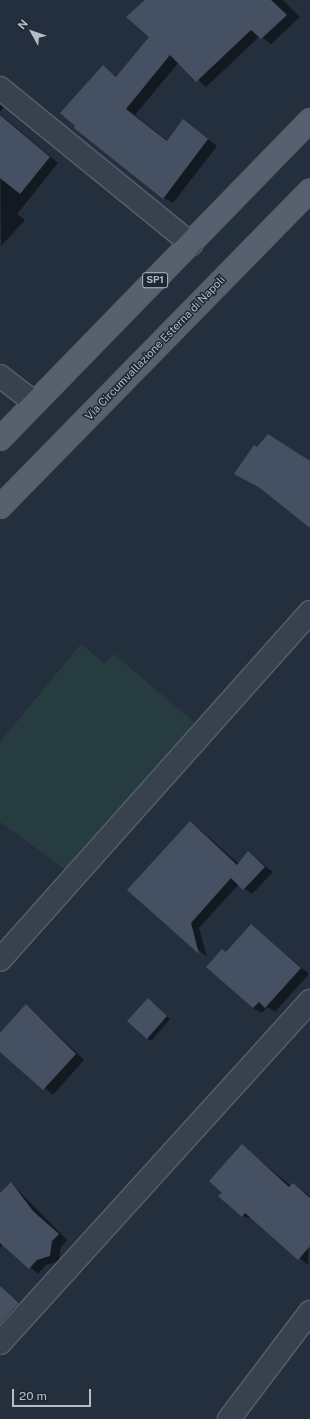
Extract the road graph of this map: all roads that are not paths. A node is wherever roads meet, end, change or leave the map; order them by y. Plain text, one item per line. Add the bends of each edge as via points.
1 (0, 88) edge
2 (310, 120) edge
3 (310, 190) edge
4 (191, 244) junction
5 (0, 376) edge
6 (34, 403) junction
7 (0, 439) edge
8 (0, 507) edge
9 (310, 612) edge
10 (0, 960) edge
11 (310, 1001) edge
12 (310, 1312) edge
13 (0, 1343) edge
14 (229, 1419) edge

1 - 4 street
2 - 4 main road, SP1
3 - 8 main road, Via Circumvallazione Esterna di Napoli
4 - 6 main road, SP1
5 - 6 street
6 - 7 main road, SP1
9 - 10 street
11 - 13 street
12 - 14 street

